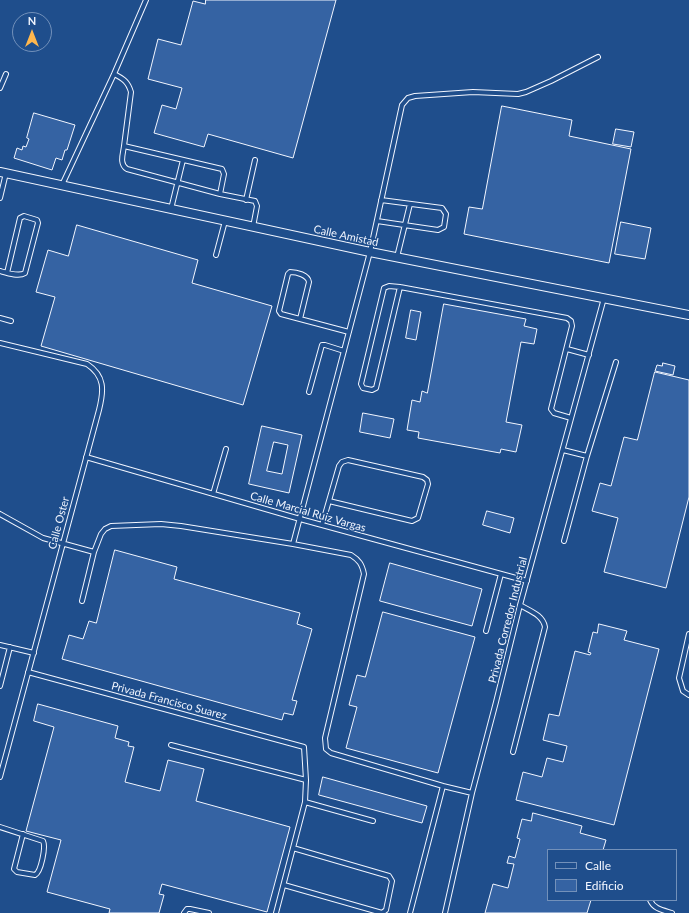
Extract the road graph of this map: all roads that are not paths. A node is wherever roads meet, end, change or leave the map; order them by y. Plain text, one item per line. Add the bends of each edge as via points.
1 (146, 0) edge
2 (598, 57) dead end
3 (6, 74) dead end
4 (114, 74) junction
5 (0, 88) edge
6 (124, 146) junction
7 (183, 160) junction
8 (255, 160) dead end
9 (3, 173) edge
10 (178, 182) junction
11 (62, 186) junction
12 (220, 194) junction
13 (0, 198) edge
14 (246, 200) junction
15 (381, 200) junction
16 (410, 204) junction
17 (171, 209) junction
18 (225, 221) junction
19 (377, 221) junction
20 (404, 225) junction
21 (253, 227) junction
22 (370, 252) junction
23 (216, 255) dead end
24 (397, 258) junction
25 (0, 271) edge
26 (7, 273) junction
27 (400, 287) junction
28 (604, 298) junction
29 (689, 315) edge
30 (0, 318) edge
31 (300, 319) junction
32 (11, 321) dead end
33 (349, 332) junction
34 (0, 343) edge
35 (567, 349) junction
36 (344, 351) junction
37 (589, 356) junction
38 (616, 362) dead end
39 (309, 392) dead end
40 (571, 418) junction
41 (226, 449) dead end
42 (563, 450) junction
43 (587, 456) junction
44 (86, 457) junction
45 (213, 494) junction
46 (329, 501) junction
47 (0, 514) edge
48 (300, 519) junction
49 (322, 525) junction
50 (564, 540) dead end
51 (63, 544) junction
52 (293, 544) junction
53 (94, 552) junction
54 (501, 574) junction
55 (527, 581) junction
56 (82, 600) dead end
57 (520, 605) junction
58 (486, 631) dead end
59 (689, 634) edge
60 (0, 645) edge
61 (10, 647) junction
62 (34, 653) junction
63 (28, 672) junction
64 (0, 686) edge
65 (689, 695) edge
66 (171, 745) dead end
67 (514, 752) dead end
68 (0, 777) edge
69 (306, 780) junction
70 (443, 786) junction
71 (472, 793) junction
72 (305, 802) junction
73 (373, 821) dead end
74 (0, 827) edge
75 (23, 834) junction
76 (293, 848) junction
77 (284, 885) junction
78 (650, 901) edge
79 (184, 913) edge
80 (209, 913) edge
81 (276, 913) edge
82 (410, 913) edge
83 (445, 913) edge
84 (672, 913) edge

1 - 4 lane
2 - 15 lane via 551,81 518,94 473,92 408,98 402,105
3 - 5 lane
4 - 6 lane via 126,80 131,92
4 - 11 lane
6 - 7 lane
6 - 10 lane via 124,167
7 - 10 lane
7 - 12 lane via 222,169 224,174
8 - 14 lane
9 - 11 street, Calle Amistad
9 - 13 lane
10 - 12 lane
10 - 17 lane
11 - 17 street, Calle Amistad
12 - 14 lane
14 - 21 lane via 256,204
15 - 16 lane
15 - 19 lane
16 - 20 lane
16 - 20 lane via 442,208 446,214 444,226 438,230
17 - 18 street, Calle Amistad
18 - 21 street, Calle Amistad
18 - 23 lane
19 - 20 lane
19 - 22 lane
20 - 24 lane
21 - 22 street, Calle Amistad
22 - 24 street, Calle Amistad
22 - 33 lane
24 - 28 street, Calle Amistad
25 - 26 lane
26 - 26 lane via 25,273 37,220 24,216 20,218
27 - 27 lane via 384,288 362,388 376,388
27 - 35 lane via 567,318 572,326
28 - 29 street, Calle Amistad
28 - 37 lane, Privada Corredor Industrial
30 - 32 lane
31 - 31 lane via 281,314 279,311 290,272 306,277 309,282
31 - 33 lane
33 - 36 lane
34 - 44 lane, Calle Oster via 79,361 99,374 102,382 102,399
35 - 37 lane
35 - 40 lane via 551,409 554,413
36 - 39 lane via 322,345
36 - 48 lane
37 - 40 lane, Privada Corredor Industrial
38 - 43 lane
40 - 42 lane, Privada Corredor Industrial
41 - 45 lane
42 - 43 lane
42 - 55 lane, Privada Corredor Industrial
43 - 50 lane
44 - 45 lane, Calle Marcial Ruiz Vargas
44 - 51 lane, Calle Oster
45 - 48 lane, Calle Marcial Ruiz Vargas
46 - 46 lane via 339,466 348,460 422,477 428,484 418,518 412,521
46 - 49 lane
47 - 51 lane via 39,536
48 - 49 lane, Calle Marcial Ruiz Vargas
48 - 52 lane
49 - 54 lane, Calle Marcial Ruiz Vargas
51 - 53 lane
51 - 62 lane, Calle Oster
52 - 53 lane via 177,525 111,526 101,534
52 - 70 lane via 351,555 358,560 364,574 325,738 326,749 331,753
53 - 56 lane
54 - 55 lane, Calle Marcial Ruiz Vargas
54 - 58 lane
55 - 57 lane, Privada Corredor Industrial
57 - 67 lane via 540,617 545,628
57 - 71 lane, Privada Corredor Industrial
59 - 65 lane via 679,678 683,691
60 - 61 lane
61 - 62 lane
61 - 64 lane
62 - 63 lane, Calle Oster
63 - 68 lane, Calle Oster
63 - 69 lane, Privada Francisco Suarez via 304,747
66 - 69 lane
69 - 72 lane
70 - 71 lane
70 - 82 lane
71 - 83 lane, Privada Corredor Industrial
72 - 73 lane
72 - 76 lane
74 - 75 lane
75 - 75 lane via 45,843 35,875 17,872 14,869
76 - 77 lane
76 - 77 lane via 389,876 392,881 386,910 382,913
77 - 81 lane
78 - 84 lane via 657,908
79 - 80 lane via 190,908

